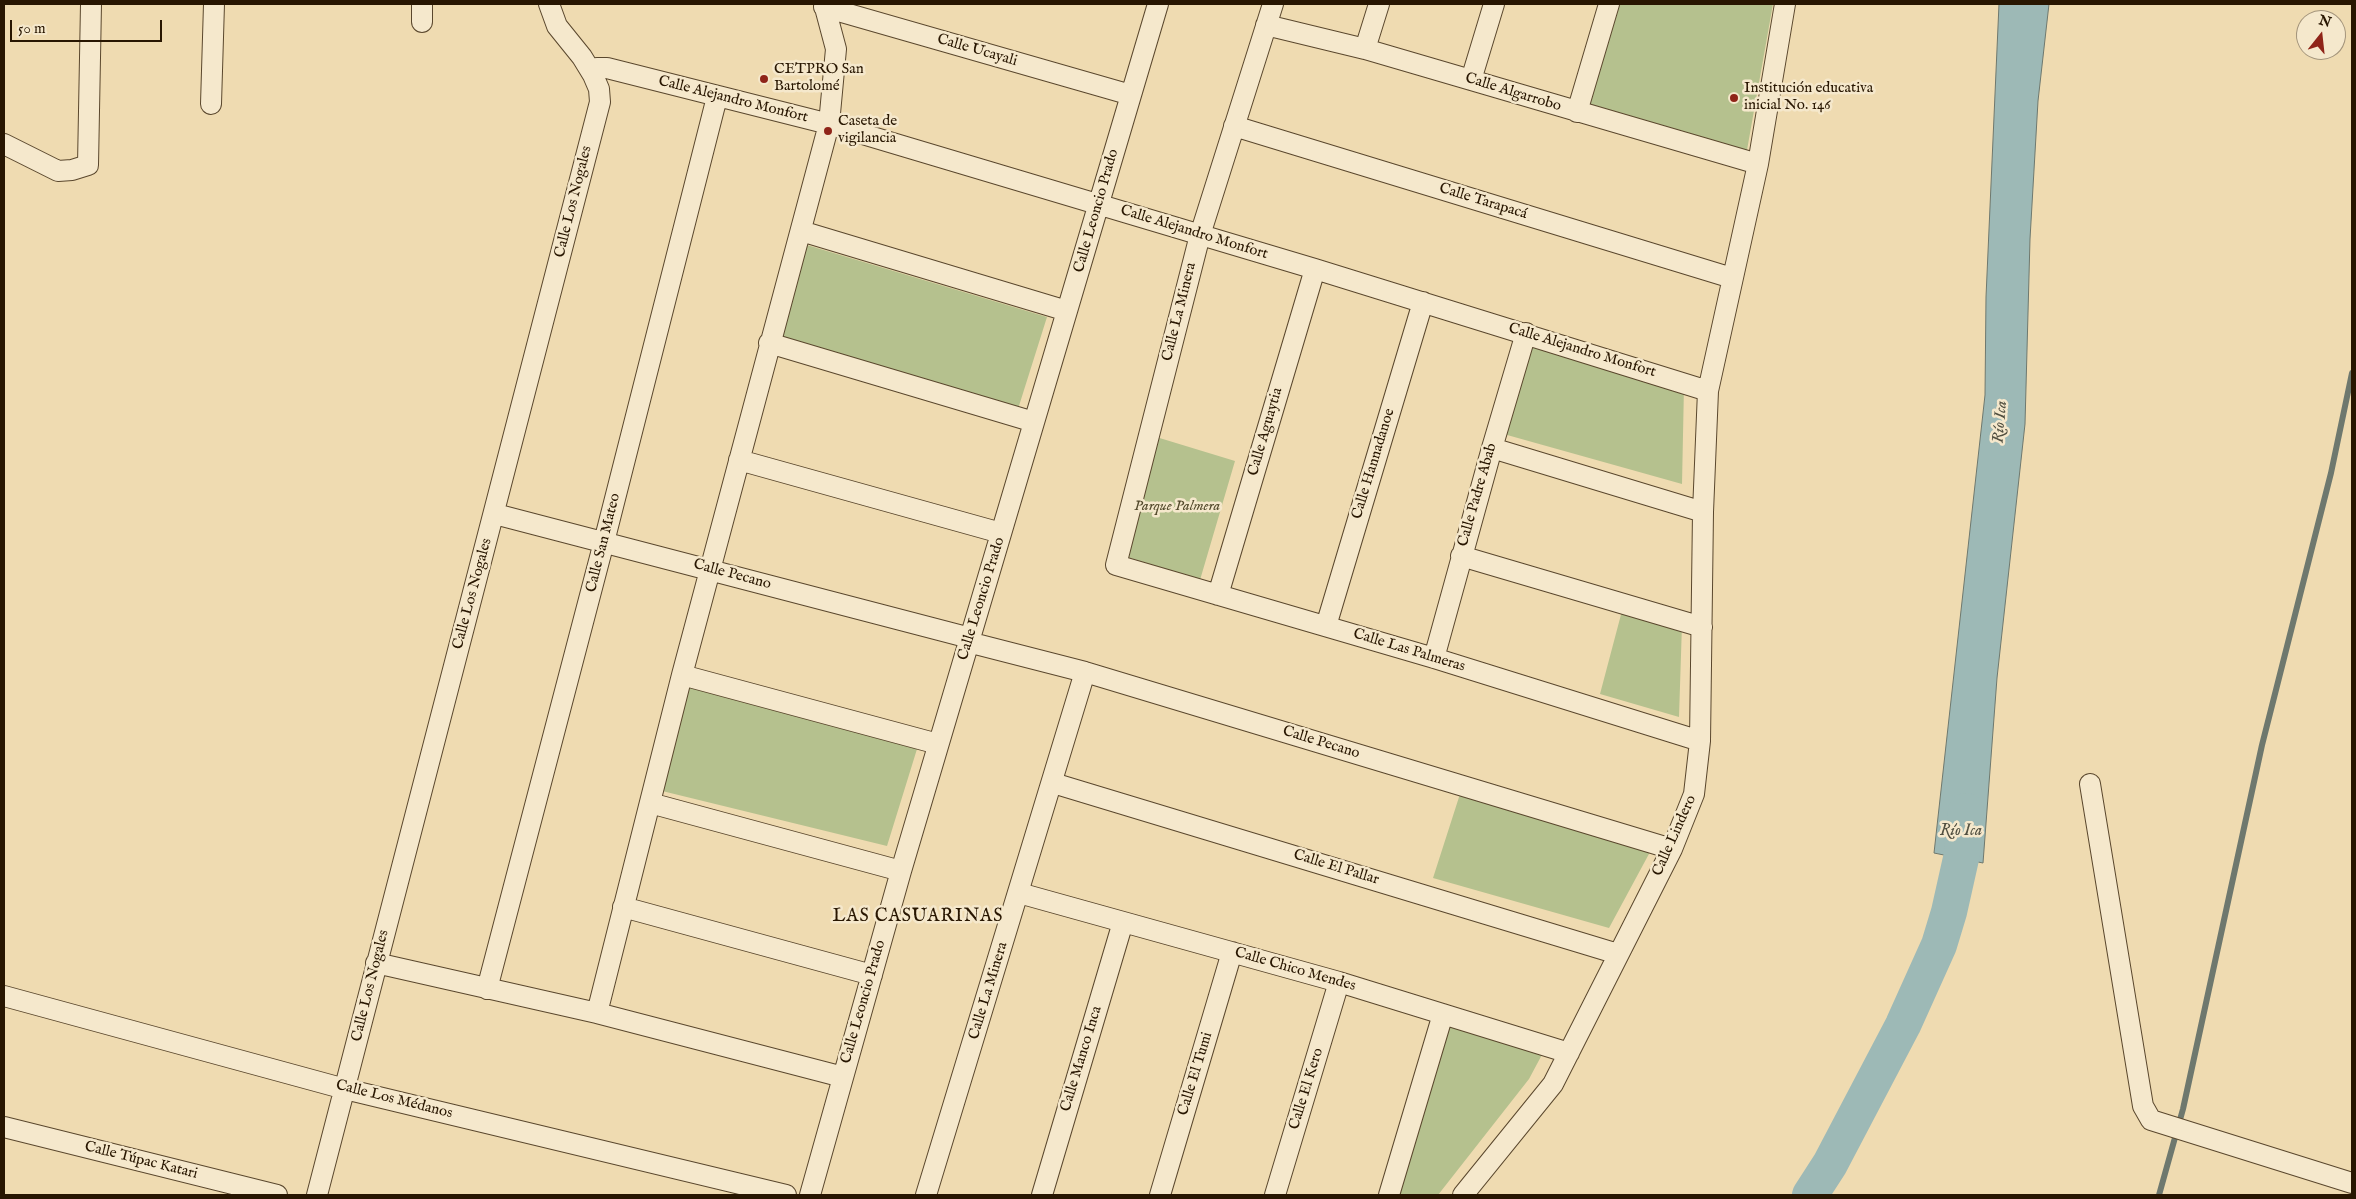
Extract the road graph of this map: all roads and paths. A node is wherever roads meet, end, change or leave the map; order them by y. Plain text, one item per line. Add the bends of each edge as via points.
1 (91, 4) edge
2 (214, 4) edge
3 (549, 4) edge
4 (1158, 4) edge
5 (1274, 4) edge
6 (1379, 4) edge
7 (1494, 4) edge
8 (1608, 4) edge
9 (1786, 4) edge
10 (824, 5) edge
11 (1266, 25) junction
12 (1366, 49) junction
13 (593, 75) junction
14 (1472, 80) junction
15 (1131, 94) junction
16 (717, 97) junction
17 (211, 104) dead end
18 (1577, 112) junction
19 (829, 124) junction
20 (1234, 126) junction
21 (4, 144) edge
22 (1758, 164) junction
23 (1099, 204) junction
24 (800, 231) junction
25 (1200, 235) junction
26 (1315, 268) junction
27 (1732, 278) junction
28 (1423, 302) junction
29 (1067, 311) junction
30 (1526, 333) junction
31 (770, 343) junction
32 (1708, 391) junction
33 (1034, 422) junction
34 (1492, 448) junction
35 (739, 460) junction
36 (1703, 512) junction
37 (495, 514) junction
38 (1001, 533) junction
39 (604, 542) junction
40 (1461, 556) junction
41 (1116, 565) joint
42 (710, 569) junction
43 (1218, 595) junction
44 (1326, 626) junction
45 (1702, 627) junction
46 (969, 640) junction
47 (1434, 658) junction
48 (1085, 672) junction
49 (682, 675) junction
50 (1700, 741) junction
51 (938, 744) junction
52 (1052, 783) junction
53 (2090, 784) dead end
54 (650, 803) junction
55 (1672, 849) junction
56 (902, 871) junction
57 (1019, 893) junction
58 (622, 907) junction
59 (1123, 922) junction
60 (1232, 952) junction
61 (1618, 954) junction
62 (376, 963) junction
63 (872, 975) junction
64 (1339, 982) junction
65 (487, 989) junction
66 (4, 996) edge
67 (597, 1013) junction
68 (1443, 1014) junction
69 (1569, 1053) junction
70 (844, 1077) junction
71 (344, 1089) junction
72 (4, 1128) edge
73 (2352, 1183) edge
74 (278, 1195) edge
75 (317, 1195) edge
76 (786, 1195) edge
77 (810, 1195) edge
78 (926, 1195) edge
79 (1042, 1195) edge
80 (1160, 1195) edge
81 (1275, 1195) edge
82 (1389, 1195) edge
83 (1464, 1195) edge

1 - 21 street via 88,165 58,171
2 - 17 street
3 - 13 street, Calle Los Nogales via 557,26
4 - 15 street, Calle Leoncio Prado
5 - 11 street, Calle La Minera
6 - 12 street
7 - 14 street
8 - 18 street
9 - 22 street, Calle Lindero
10 - 15 street, Calle Ucayali
10 - 19 street via 836,50
11 - 12 street, Calle Algarrobo
11 - 20 street, Calle La Minera
12 - 14 street, Calle Algarrobo
13 - 16 street, Calle Alejandro Monfort via 597,68 607,68
13 - 37 street, Calle Los Nogales via 600,102
14 - 18 street, Calle Algarrobo
15 - 23 street, Calle Leoncio Prado
16 - 19 street, Calle Alejandro Monfort
16 - 39 street, Calle San Mateo
18 - 22 street, Calle Algarrobo
19 - 23 street, Calle Alejandro Monfort
19 - 24 street
20 - 25 street, Calle La Minera
20 - 27 street, Calle Tarapacá
22 - 27 street, Calle Lindero
23 - 25 street, Calle Alejandro Monfort
23 - 29 street, Calle Leoncio Prado
24 - 29 street
24 - 31 street
25 - 26 street, Calle Alejandro Monfort
25 - 41 street, Calle La Minera
26 - 28 street, Calle Alejandro Monfort
26 - 43 street, Calle Aguaytia
27 - 32 street, Calle Lindero
28 - 30 street, Calle Alejandro Monfort
28 - 44 street, Calle Hannadanoe
29 - 33 street, Calle Leoncio Prado
30 - 32 street, Calle Alejandro Monfort
30 - 34 street, Calle Padre Abab
31 - 33 street
31 - 35 street
32 - 36 street, Calle Lindero
33 - 38 street, Calle Leoncio Prado
34 - 36 street
34 - 40 street, Calle Padre Abab
35 - 38 street
35 - 42 street
36 - 45 street, Calle Lindero
37 - 39 street, Calle Pecano
37 - 62 street, Calle Los Nogales
38 - 46 street, Calle Leoncio Prado
39 - 42 street, Calle Pecano
39 - 65 street, Calle San Mateo
40 - 45 street
40 - 47 street, Calle Padre Abab
41 - 43 street, Calle Las Palmeras
42 - 46 street, Calle Pecano
42 - 49 street
43 - 44 street, Calle Las Palmeras
44 - 47 street, Calle Las Palmeras
45 - 50 street, Calle Lindero
46 - 48 street, Calle Pecano
46 - 51 street, Calle Leoncio Prado
47 - 50 street, Calle Las Palmeras
48 - 52 street, Calle La Minera
48 - 55 street, Calle Pecano
49 - 51 street
49 - 54 street
50 - 55 street, Calle Lindero via 1694,794
51 - 56 street, Calle Leoncio Prado
52 - 57 street, Calle La Minera
52 - 61 street, Calle El Pallar
53 - 73 street via 2142,1106 2151,1120
54 - 56 street
54 - 58 street
55 - 61 street, Calle Lindero
56 - 63 street, Calle Leoncio Prado
57 - 59 street, Calle Chico Mendes
57 - 78 street, Calle La Minera
58 - 63 street
58 - 67 street
59 - 60 street, Calle Chico Mendes
59 - 79 street, Calle Manco Inca
60 - 64 street, Calle Chico Mendes
60 - 80 street, Calle El Tumi
61 - 69 street, Calle Lindero
62 - 65 street
62 - 71 street, Calle Los Nogales
63 - 70 street, Calle Leoncio Prado
64 - 68 street, Calle Chico Mendes
64 - 81 street, Calle El Kero
65 - 67 street
66 - 71 street, Calle Los Médanos
67 - 70 street
68 - 69 street, Calle Chico Mendes
68 - 82 street
69 - 83 street, Calle Lindero via 1547,1093
70 - 77 street, Calle Leoncio Prado
71 - 75 street, Calle Los Nogales
71 - 76 street, Calle Los Médanos
72 - 74 street, Calle Túpac Katari

